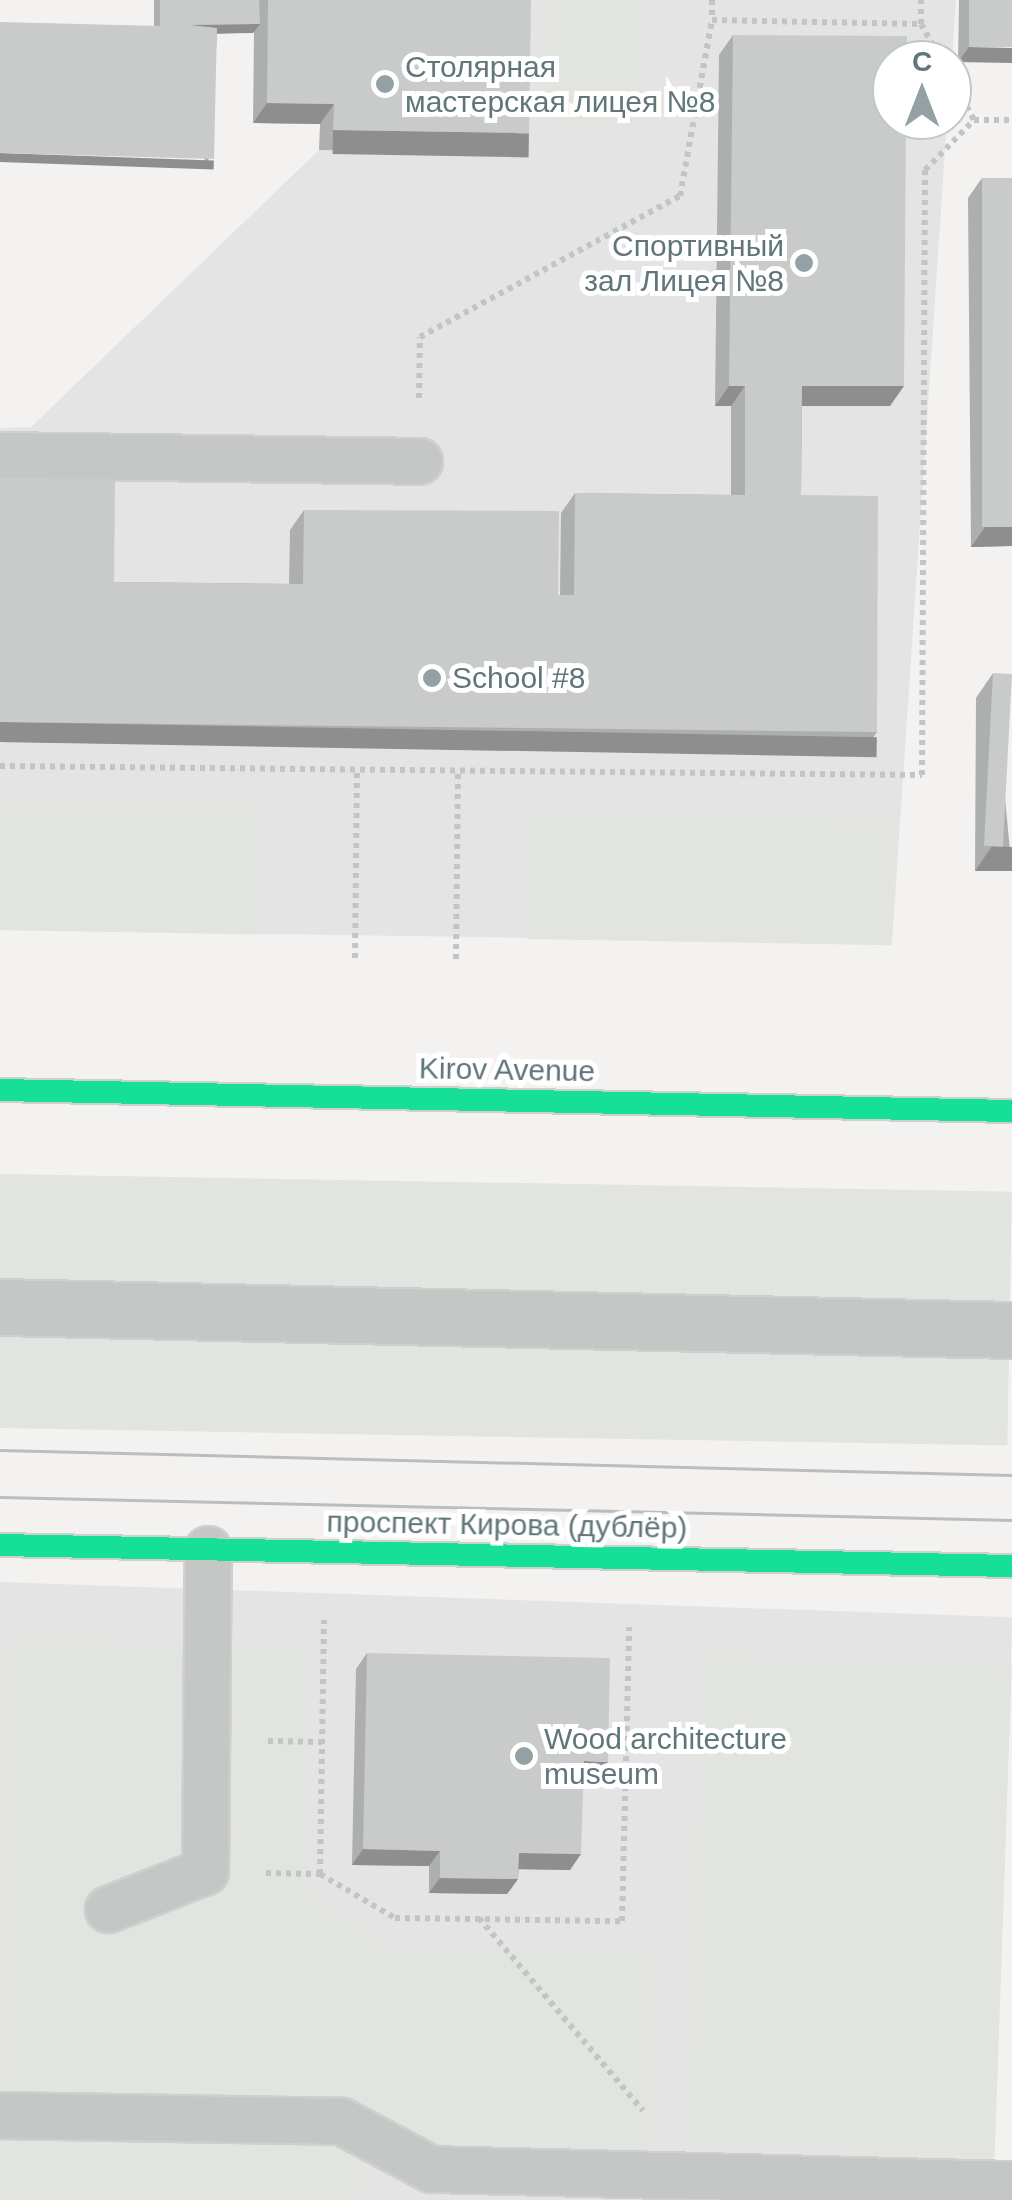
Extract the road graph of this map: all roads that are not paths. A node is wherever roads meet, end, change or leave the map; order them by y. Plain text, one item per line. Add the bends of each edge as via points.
1 (0, 455) edge
2 (419, 461) dead end
3 (0, 1090) edge
4 (1012, 1111) edge
5 (0, 1307) edge
6 (1012, 1330) edge
7 (0, 1545) edge
8 (208, 1548) junction
9 (1012, 1566) edge
10 (108, 1908) dead end
11 (0, 2114) edge
12 (431, 2184) edge
13 (1012, 2184) edge
14 (759, 2188) edge

1 - 2 lane
3 - 4 street, Kirov Avenue
5 - 6 street
7 - 8 street, проспект Кирова (дублёр)
8 - 9 street, проспект Кирова (дублёр)
8 - 10 lane via 204,1872
11 - 12 lane via 342,2121
12 - 14 lane via 698,2175
13 - 14 lane

